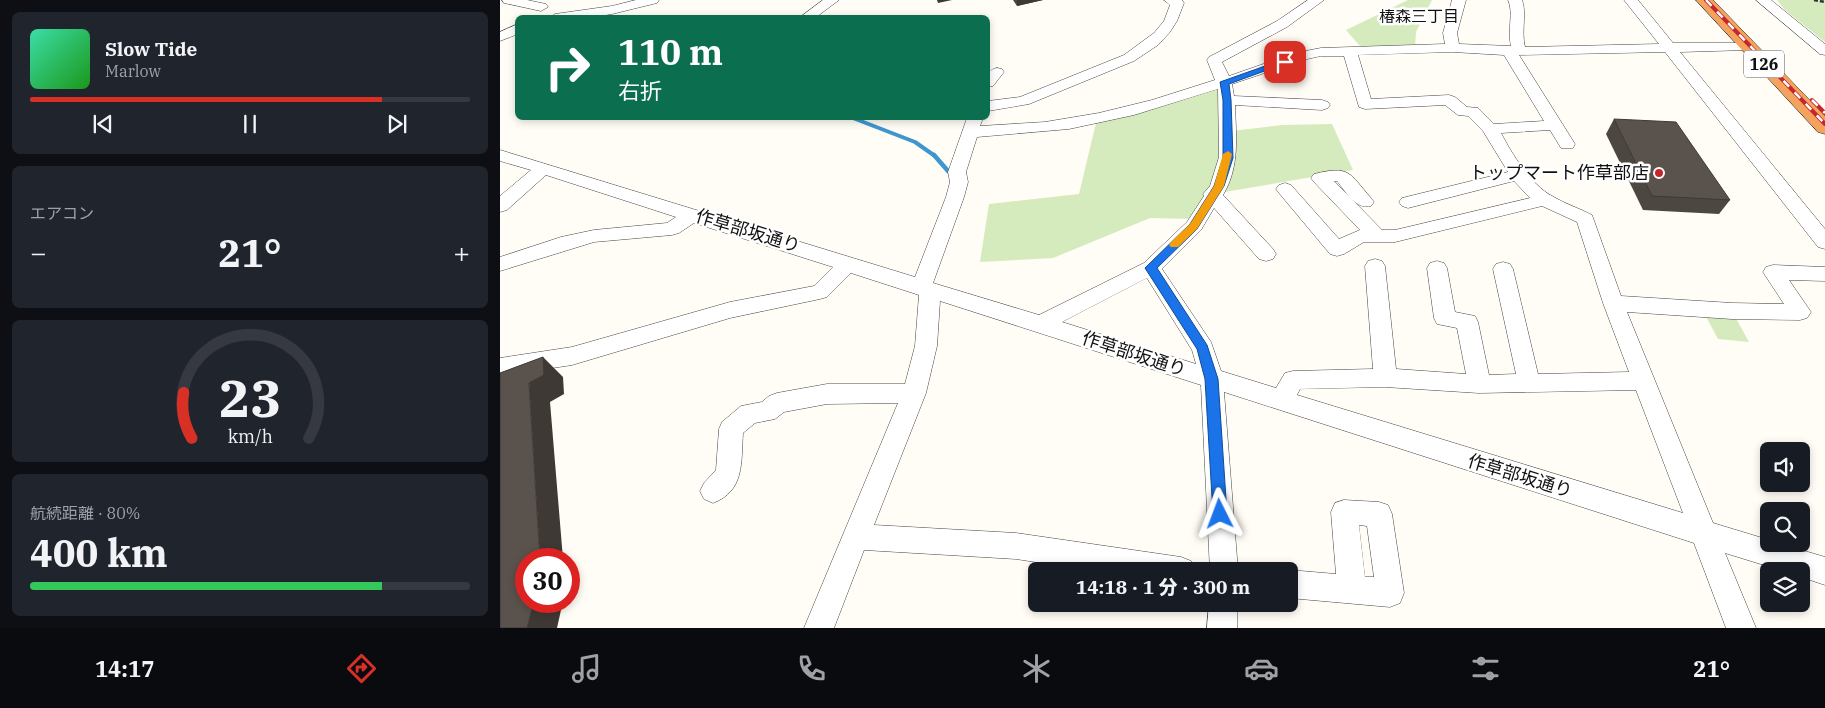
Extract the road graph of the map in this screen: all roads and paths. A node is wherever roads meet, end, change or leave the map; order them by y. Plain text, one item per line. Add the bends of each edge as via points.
1 (514, 0) edge
2 (652, 0) edge
3 (832, 0) edge
4 (1171, 0) edge
5 (1317, 0) edge
6 (1459, 0) edge
7 (1515, 0) edge
8 (1631, 0) edge
9 (1704, 0) edge
10 (1719, 0) edge
11 (1763, 0) edge
12 (1814, 0) edge
13 (1825, 2) edge
14 (543, 9) edge
15 (612, 10) junction
16 (576, 15) edge
17 (632, 15) edge
18 (810, 15) edge
19 (515, 30) edge
20 (500, 37) edge
21 (1747, 46) junction
22 (1453, 48) junction
23 (1669, 48) junction
24 (1350, 51) junction
25 (1514, 51) junction
26 (1825, 51) edge
27 (1226, 91) junction
28 (1322, 105) dead end
29 (990, 106) edge
30 (1825, 108) edge
31 (973, 124) edge
32 (1555, 125) junction
33 (1825, 128) edge
34 (1490, 129) junction
35 (1567, 144) dead end
36 (500, 155) edge
37 (544, 168) junction
38 (1520, 174) junction
39 (1285, 189) dead end
40 (1212, 194) junction
41 (1545, 200) junction
42 (1365, 202) dead end
43 (1408, 202) dead end
44 (500, 206) edge
45 (693, 214) junction
46 (1377, 236) junction
47 (1825, 242) edge
48 (1266, 254) dead end
49 (849, 263) junction
50 (500, 264) edge
51 (1375, 266) dead end
52 (1151, 268) junction
53 (1437, 268) dead end
54 (1503, 269) dead end
55 (1825, 274) edge
56 (926, 288) junction
57 (1612, 303) junction
58 (1040, 324) junction
59 (504, 373) edge
60 (1385, 378) junction
61 (1212, 379) junction
62 (1642, 381) junction
63 (1530, 383) junction
64 (1479, 384) junction
65 (914, 393) junction
66 (1282, 400) junction
67 (713, 491) dead end
68 (1702, 532) junction
69 (856, 537) junction
70 (1122, 562) edge
71 (1223, 562) edge
72 (1825, 571) edge
73 (1298, 585) edge
74 (1352, 589) dead end
75 (1223, 612) edge
76 (819, 628) edge
77 (1222, 628) edge
78 (1741, 628) edge

1 - 14 street
2 - 15 street
3 - 18 street
4 - 29 street via 1177,3 1172,21 1143,50 1023,101
5 - 27 street via 1282,24 1214,60
6 - 22 street via 1450,32
7 - 25 street via 1518,6
8 - 23 street
9 - 21 highway, 126
10 - 30 highway, 126
11 - 26 street
12 - 13 path
15 - 16 street
15 - 17 street
19 - 20 street
21 - 23 street
21 - 33 highway, 126
22 - 24 street
22 - 25 street
23 - 25 street
23 - 47 street
24 - 27 street via 1300,56
24 - 34 street via 1365,104 1448,100 1464,112 1472,112
25 - 32 street
27 - 28 street
27 - 31 street via 1049,127
27 - 40 street via 1228,158 1219,186
31 - 56 street via 957,172 959,182 955,197
32 - 34 street
32 - 35 street
34 - 38 street
36 - 37 street, 作草部坂通り
37 - 44 street
37 - 45 street, 作草部坂通り
38 - 41 street
38 - 43 street
39 - 46 street via 1337,249 1361,236
40 - 48 street
40 - 52 street via 1194,226
41 - 46 street via 1395,236
41 - 57 street via 1585,219
42 - 46 street via 1341,175 1320,178
45 - 49 street, 作草部坂通り
45 - 50 street via 672,229 594,236
49 - 56 street, 作草部坂通り
49 - 59 street via 820,292 730,310
51 - 60 street
52 - 58 street
52 - 61 street via 1203,348
53 - 64 street via 1445,318 1467,322
54 - 63 street
55 - 57 street via 1773,272 1800,312
56 - 58 street, 作草部坂通り
56 - 65 street via 926,346
57 - 62 street
58 - 61 street, 作草部坂通り
60 - 64 street
60 - 66 street via 1294,380
61 - 66 street, 作草部坂通り
61 - 71 street
62 - 63 street
62 - 68 street
63 - 64 street
65 - 67 street via 827,394 777,404 767,412 749,413 731,429 728,475
65 - 69 street
66 - 68 street, 作草部坂通り
68 - 72 street, 作草部坂通り
68 - 78 street
69 - 70 street via 1016,546
69 - 76 street
73 - 74 street
75 - 77 street

